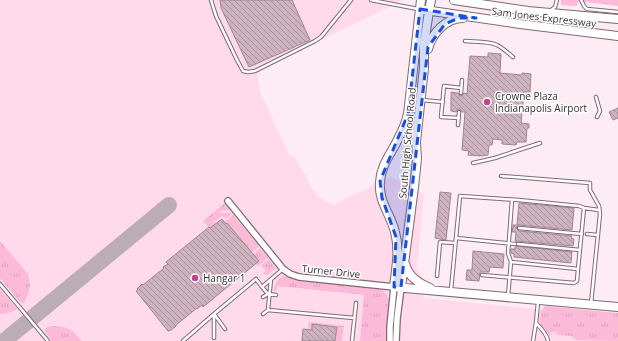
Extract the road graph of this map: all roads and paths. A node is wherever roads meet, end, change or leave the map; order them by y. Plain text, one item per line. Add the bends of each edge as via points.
1 (211, 0) edge
2 (351, 0) edge
3 (371, 0) edge
4 (421, 0) edge
5 (431, 0) edge
6 (454, 0) edge
7 (491, 0) edge
8 (557, 0) edge
9 (581, 0) edge
10 (420, 9) junction
11 (429, 10) junction
12 (528, 11) junction
13 (538, 12) junction
14 (618, 12) edge
15 (476, 18) junction
16 (618, 20) edge
17 (618, 36) edge
18 (465, 41) dead end
19 (513, 57) dead end
20 (424, 68) junction
21 (462, 80) dead end
22 (461, 88) junction
23 (461, 93) dead end
24 (596, 97) dead end
25 (410, 98) junction
26 (421, 100) junction
27 (443, 102) junction
28 (459, 112) dead end
29 (597, 117) dead end
30 (459, 118) junction
31 (458, 125) dead end
32 (540, 143) dead end
33 (473, 163) dead end
34 (501, 176) dead end
35 (512, 200) junction
36 (228, 201) dead end
37 (584, 208) junction
38 (599, 210) junction
39 (519, 228) dead end
40 (582, 234) junction
41 (587, 234) dead end
42 (598, 235) junction
43 (456, 238) junction
44 (455, 243) junction
45 (508, 243) junction
46 (580, 250) junction
47 (404, 260) junction
48 (511, 262) junction
49 (284, 269) junction
50 (578, 269) junction
51 (482, 275) dead end
52 (437, 276) dead end
53 (509, 278) junction
54 (271, 279) junction
55 (0, 284) edge
56 (262, 287) junction
57 (397, 287) junction
58 (438, 290) junction
59 (451, 292) junction
60 (269, 294) junction
61 (276, 295) dead end
62 (264, 297) dead end
63 (508, 297) junction
64 (538, 300) junction
65 (356, 303) dead end
66 (591, 304) junction
67 (618, 307) edge
68 (268, 310) junction
69 (214, 314) junction
70 (263, 314) dead end
71 (354, 318) junction
72 (536, 323) junction
73 (225, 328) dead end
74 (214, 338) dead end
75 (48, 341) edge
76 (183, 341) edge
77 (352, 341) edge
78 (390, 341) edge
79 (396, 341) edge
80 (533, 341) edge
81 (548, 341) edge

1 - 2 lane via 239,64 243,71 248,72 321,37
3 - 10 lane
4 - 10 street, South High School Road
5 - 11 street, South High School Road
6 - 12 street, Sam Jones Expressway
7 - 12 street
8 - 13 lane via 556,6 552,9
9 - 14 lane via 587,9
10 - 11 street, Sam Jones Expressway
10 - 25 street, South High School Road
11 - 15 street, Sam Jones Expressway
11 - 20 street, South High School Road via 424,44
12 - 13 street, Sam Jones Expressway
13 - 16 street, Sam Jones Expressway
15 - 17 street, Sam Jones Expressway
15 - 20 street via 459,18 440,28 429,43
18 - 19 lane via 497,45
20 - 26 street, South High School Road
21 - 22 lane
22 - 23 lane
22 - 27 lane via 444,86
24 - 29 lane via 600,111
25 - 26 lane
25 - 57 street, South High School Road via 405,124 388,157 380,181 382,198 396,237
26 - 27 lane
26 - 47 street, South High School Road via 416,142 417,160
27 - 30 lane via 442,117
28 - 30 lane
30 - 31 lane
32 - 33 lane
34 - 38 lane via 590,183 590,190
35 - 37 lane
35 - 43 lane via 460,196
35 - 45 lane
36 - 49 street, Turner Drive
37 - 38 lane
37 - 40 lane
38 - 42 lane
39 - 40 lane
40 - 46 lane
41 - 42 lane
42 - 66 lane
43 - 44 lane
43 - 45 lane
44 - 52 lane via 440,242
44 - 59 lane
45 - 46 lane
45 - 48 lane
46 - 50 lane
47 - 57 street, South High School Road
47 - 58 street via 413,278
48 - 50 lane
48 - 53 lane
49 - 54 lane
49 - 57 street, Turner Drive via 299,278
50 - 53 lane via 577,281 574,283
51 - 53 lane
53 - 63 lane
54 - 56 lane
54 - 60 lane
55 - 75 lane
56 - 60 lane
56 - 69 lane via 256,279
57 - 58 street
57 - 78 street
57 - 79 street
58 - 59 street
59 - 63 street
60 - 61 lane
60 - 62 lane
60 - 68 lane
63 - 64 street
64 - 66 street
64 - 72 lane
65 - 71 lane
66 - 67 street
68 - 70 lane
68 - 71 lane
69 - 73 lane
69 - 74 lane
69 - 76 lane
71 - 77 lane
72 - 80 lane
72 - 81 lane

